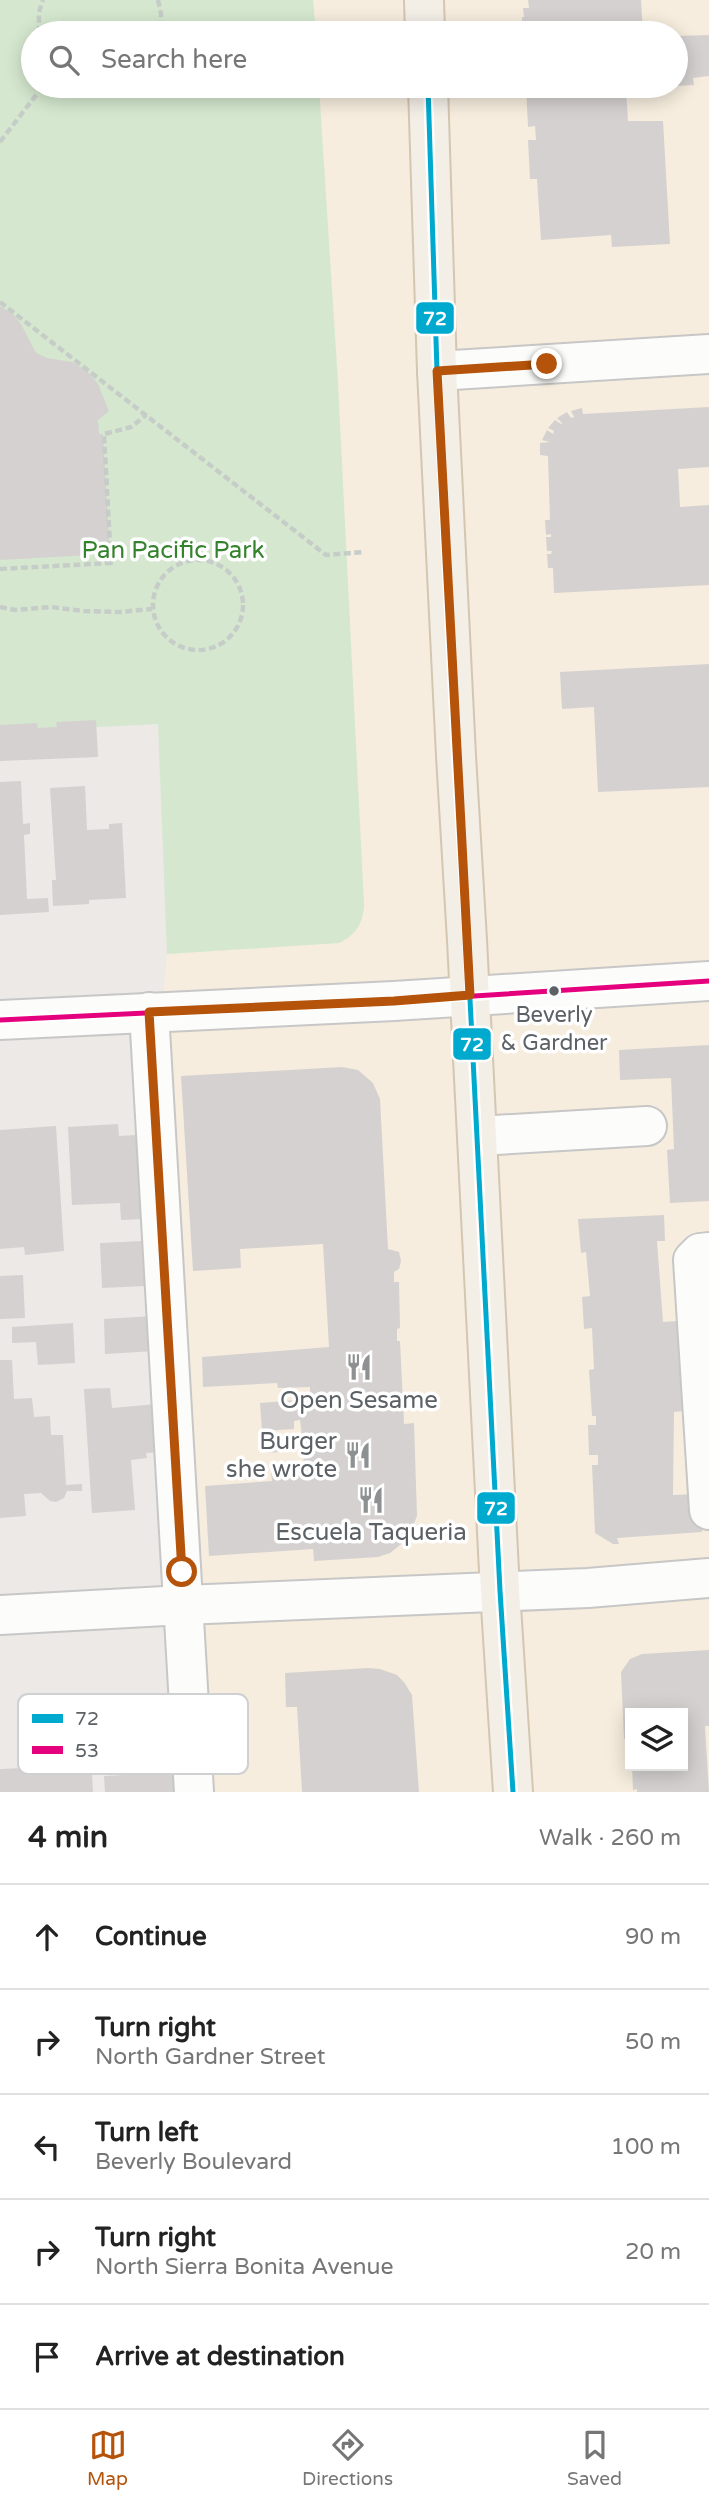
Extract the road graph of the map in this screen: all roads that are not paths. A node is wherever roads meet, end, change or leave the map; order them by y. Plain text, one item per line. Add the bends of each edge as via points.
1 (424, 0) edge
2 (425, 21) edge
3 (428, 98) edge
4 (709, 354) edge
5 (437, 371) junction
6 (709, 981) edge
7 (470, 995) junction
8 (149, 1012) junction
9 (0, 1020) edge
10 (647, 1126) dead end
11 (478, 1136) junction
12 (709, 1252) edge
13 (709, 1510) edge
14 (709, 1578) edge
15 (500, 1591) junction
16 (183, 1605) junction
17 (0, 1615) edge
18 (188, 1694) edge
19 (193, 1774) edge
20 (194, 1792) edge
21 (513, 1792) edge

1 - 2 main road
3 - 5 main road
4 - 5 street
5 - 7 main road
6 - 7 street
7 - 8 street
7 - 11 main road
8 - 9 street
8 - 16 street
10 - 11 street
11 - 15 main road
12 - 13 street via 693,1260
14 - 15 street
15 - 16 street
15 - 21 main road
16 - 17 street
16 - 18 street
19 - 20 street

